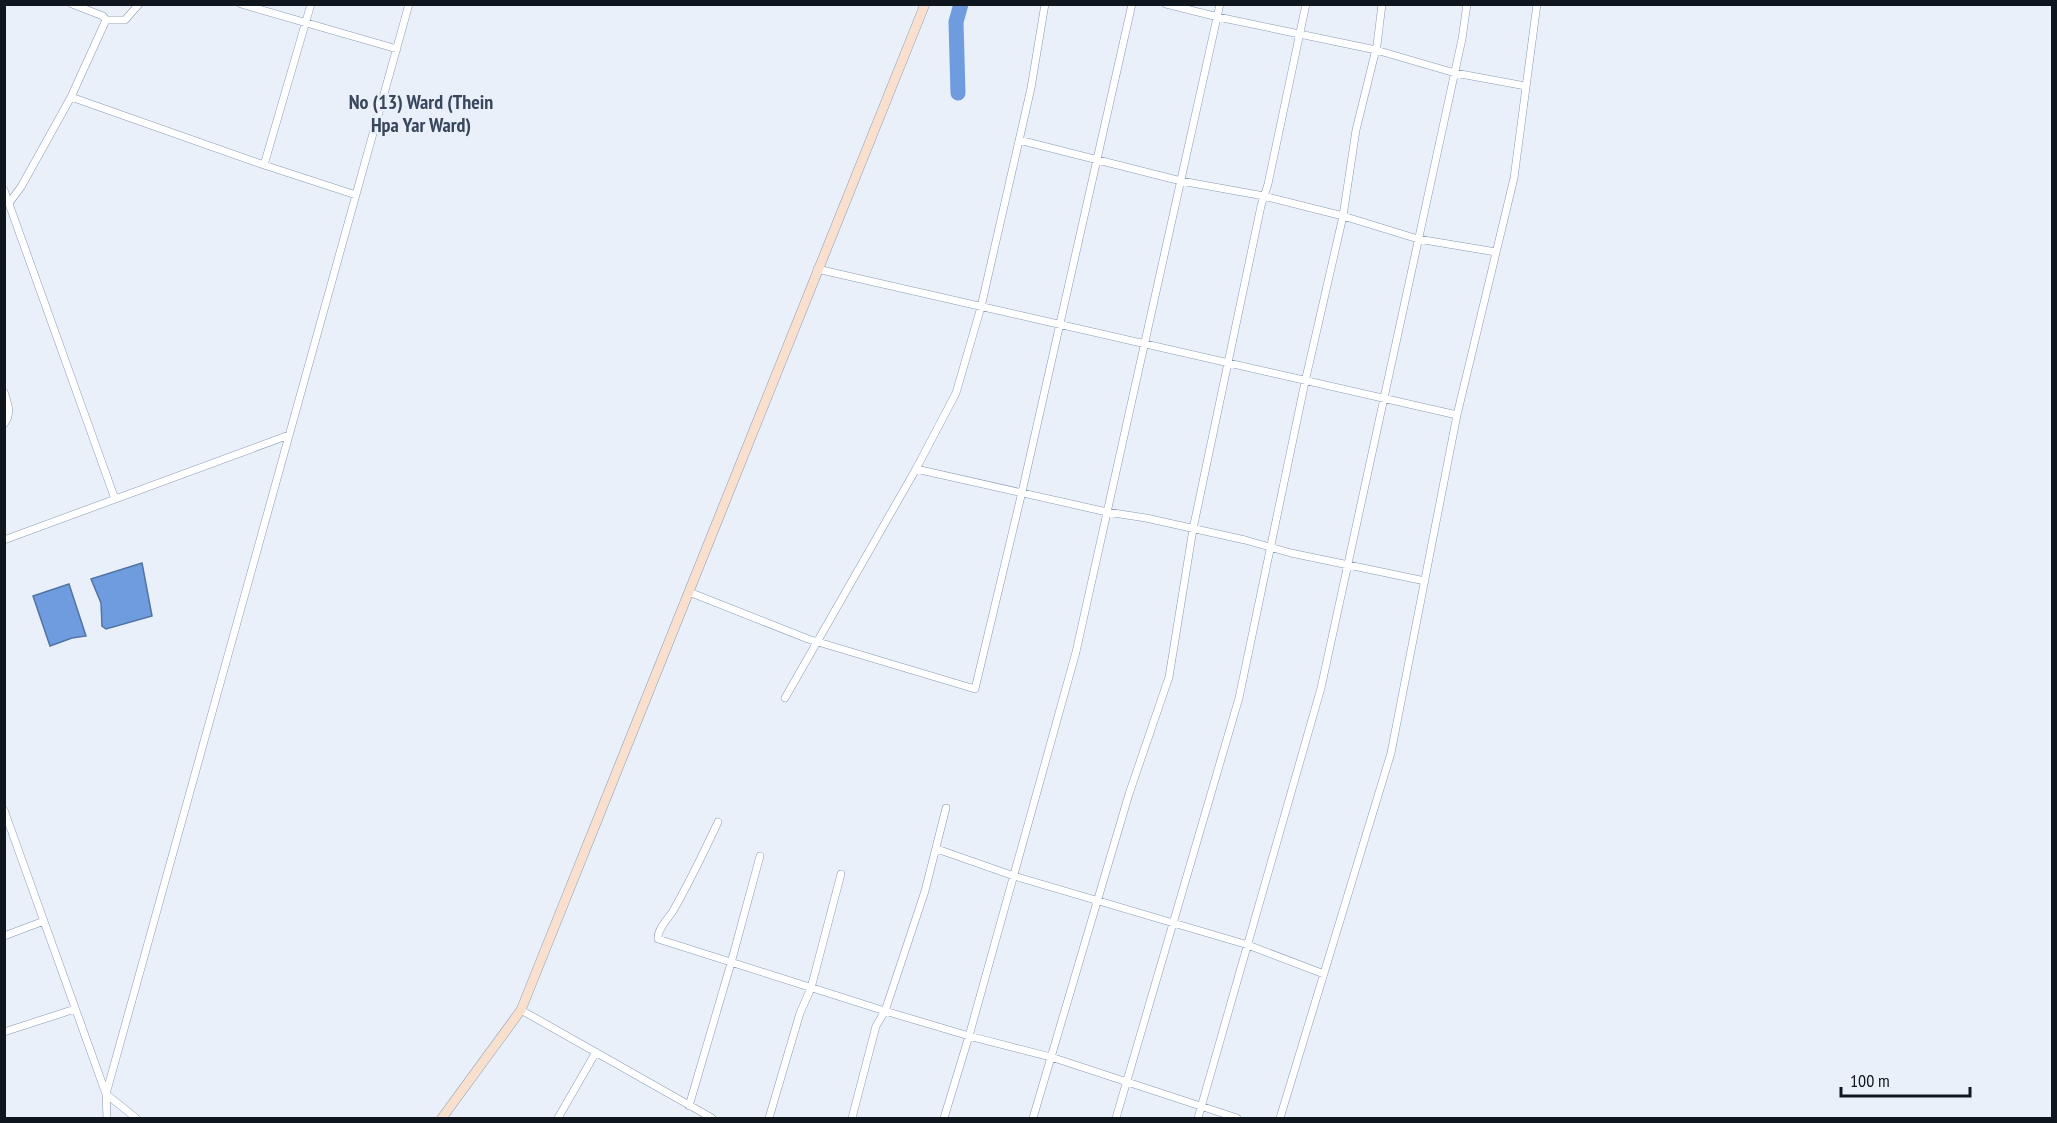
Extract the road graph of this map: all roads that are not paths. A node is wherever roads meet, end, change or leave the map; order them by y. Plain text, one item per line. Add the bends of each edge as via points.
1 (72, 4) edge
2 (139, 4) edge
3 (241, 4) edge
4 (311, 4) edge
5 (409, 4) edge
6 (925, 4) edge
7 (1045, 4) edge
8 (1132, 4) edge
9 (1166, 4) edge
10 (1220, 4) edge
11 (1306, 4) edge
12 (1382, 4) edge
13 (1467, 4) edge
14 (1537, 4) edge
15 (1218, 18) junction
16 (106, 20) junction
17 (306, 23) junction
18 (1300, 33) junction
19 (397, 49) junction
20 (1376, 50) junction
21 (1455, 73) junction
22 (1526, 86) junction
23 (71, 97) junction
24 (1019, 140) junction
25 (1096, 159) junction
26 (264, 165) junction
27 (1181, 181) junction
28 (4, 190) edge
29 (356, 195) junction
30 (1264, 196) junction
31 (9, 203) junction
32 (1343, 216) junction
33 (1418, 239) junction
34 (1496, 252) junction
35 (817, 269) junction
36 (981, 307) junction
37 (1060, 325) junction
38 (1144, 345) junction
39 (1227, 363) junction
40 (1305, 382) junction
41 (4, 392) edge
42 (1383, 398) junction
43 (1457, 415) junction
44 (4, 424) edge
45 (289, 435) junction
46 (916, 469) junction
47 (1022, 492) junction
48 (115, 499) junction
49 (1107, 512) junction
50 (1193, 529) junction
51 (4, 540) edge
52 (1270, 549) junction
53 (1347, 566) junction
54 (1425, 581) junction
55 (689, 592) junction
56 (817, 641) junction
57 (785, 698) dead end
58 (946, 808) dead end
59 (4, 810) edge
60 (718, 822) dead end
61 (937, 849) junction
62 (760, 856) dead end
63 (842, 874) dead end
64 (1014, 876) junction
65 (1097, 901) junction
66 (44, 921) junction
67 (1173, 923) junction
68 (4, 936) edge
69 (1248, 945) junction
70 (732, 963) junction
71 (1324, 974) junction
72 (811, 988) junction
73 (75, 1009) junction
74 (521, 1010) junction
75 (885, 1011) junction
76 (4, 1032) edge
77 (969, 1036) junction
78 (596, 1052) junction
79 (1051, 1057) junction
80 (1126, 1082) junction
81 (106, 1094) junction
82 (689, 1106) junction
83 (1201, 1108) junction
84 (107, 1119) edge
85 (136, 1119) edge
86 (442, 1119) edge
87 (558, 1119) edge
88 (712, 1119) edge
89 (769, 1119) edge
90 (852, 1119) edge
91 (944, 1119) edge
92 (1033, 1119) edge
93 (1116, 1119) edge
94 (1198, 1119) edge
95 (1237, 1119) edge
96 (1280, 1119) edge

1 - 16 street
2 - 16 street via 125,20
3 - 17 street
4 - 17 street
5 - 19 street
6 - 35 main road
7 - 24 street
8 - 25 street
9 - 15 street
10 - 15 street
11 - 18 street
12 - 20 street
13 - 21 street
14 - 22 street
15 - 18 street
15 - 27 street
16 - 23 street
17 - 19 street
17 - 26 street
18 - 20 street
18 - 30 street
19 - 29 street
20 - 21 street
20 - 32 street via 1356,130
21 - 22 street
21 - 33 street
22 - 34 street via 1514,178
23 - 26 street
23 - 31 street
24 - 25 street
24 - 36 street
25 - 27 street
25 - 37 street
26 - 29 street
27 - 30 street
27 - 38 street
28 - 31 street
29 - 45 street
30 - 32 street
30 - 39 street
31 - 48 street
32 - 33 street
32 - 40 street
33 - 34 street
33 - 42 street
34 - 43 street
35 - 36 street
35 - 55 main road
36 - 37 street
36 - 46 street via 956,393
37 - 38 street
37 - 47 street
38 - 39 street
38 - 49 street
39 - 40 street
39 - 50 street
40 - 42 street
40 - 52 street
41 - 44 street via 9,407
42 - 43 street
42 - 53 street
43 - 54 street
45 - 48 street
45 - 81 street
46 - 47 street
46 - 56 street
47 - 49 street
47 - 56 street via 975,689
48 - 51 street
49 - 50 street
49 - 64 street via 1076,652
50 - 52 street
50 - 65 street via 1169,678
52 - 53 street
52 - 67 street via 1239,698
53 - 54 street
53 - 69 street via 1321,688
54 - 71 street via 1391,753
55 - 56 street
55 - 74 main road
56 - 57 street
58 - 61 street
59 - 66 street
60 - 70 street via 657,937
61 - 64 street
61 - 75 street
62 - 70 street
63 - 72 street
64 - 65 street
64 - 77 street
65 - 67 street
65 - 79 street
66 - 68 street
66 - 73 street
67 - 69 street
67 - 80 street
69 - 71 street
69 - 83 street
70 - 72 street
70 - 82 street
71 - 96 street
72 - 75 street
72 - 89 street
73 - 76 street
73 - 81 street
74 - 78 street
74 - 86 main road
75 - 77 street
75 - 90 street via 876,1026
77 - 79 street
77 - 91 street
78 - 82 street
78 - 87 street
79 - 80 street
79 - 92 street
80 - 83 street
80 - 93 street
81 - 84 street
81 - 85 street
82 - 88 street
83 - 94 street
83 - 95 street

